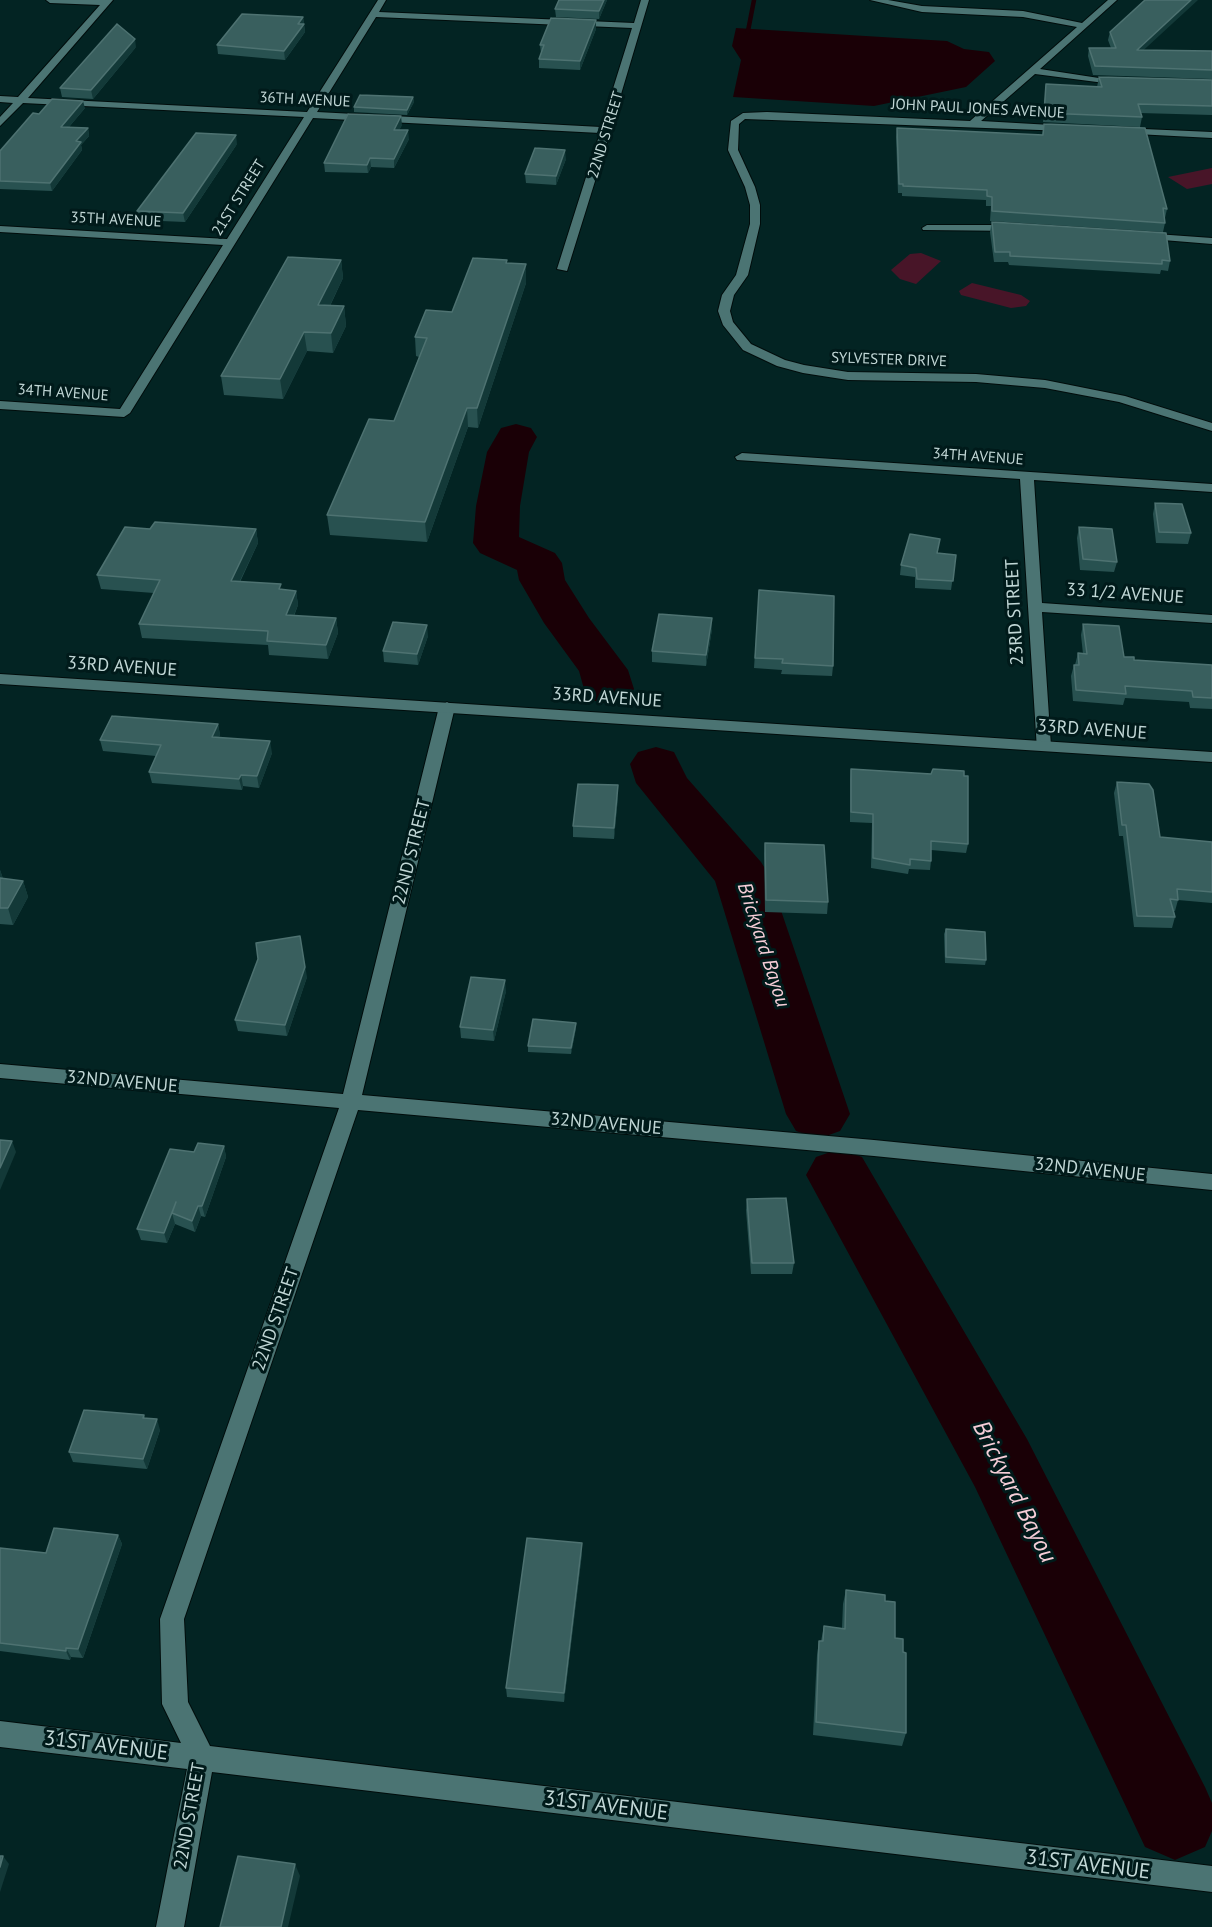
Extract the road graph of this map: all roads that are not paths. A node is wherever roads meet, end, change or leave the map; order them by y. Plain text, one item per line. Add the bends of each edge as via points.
1 (50, 0) edge
2 (382, 0) edge
3 (645, 0) edge
4 (874, 0) edge
5 (1113, 0) edge
6 (108, 1) edge
7 (373, 14) junction
8 (638, 26) junction
9 (1084, 26) junction
10 (1034, 71) junction
11 (1126, 82) edge
12 (0, 99) edge
13 (21, 99) junction
14 (308, 115) junction
15 (743, 116) joint
16 (0, 123) edge
17 (972, 124) junction
18 (1080, 129) edge
19 (608, 130) junction
20 (1104, 130) edge
21 (1212, 135) edge
22 (927, 228) dead end
23 (0, 229) edge
24 (1032, 230) edge
25 (1128, 236) edge
26 (1212, 241) edge
27 (229, 242) junction
28 (563, 270) dead end
29 (0, 405) edge
30 (124, 413) joint
31 (1212, 427) edge
32 (742, 458) dead end
33 (1027, 477) junction
34 (1212, 488) edge
35 (1035, 607) junction
36 (1212, 619) edge
37 (0, 679) edge
38 (447, 707) junction
39 (1042, 746) junction
40 (1212, 757) edge
41 (0, 1071) edge
42 (351, 1101) junction
43 (1212, 1182) edge
44 (0, 1734) edge
45 (202, 1758) junction
46 (1212, 1879) edge
47 (170, 1927) edge

1 - 6 street
2 - 7 street, 21ST STREET
3 - 8 street, 22ND STREET
4 - 9 street via 922,9 1023,14
5 - 9 street
6 - 13 street
7 - 8 street
7 - 14 street, 21ST STREET
8 - 19 street, 22ND STREET
9 - 10 street
10 - 11 street
10 - 17 street
12 - 13 street, 36TH AVENUE
13 - 14 street, 36TH AVENUE
13 - 16 street
14 - 19 street, 36TH AVENUE
14 - 27 street, 21ST STREET
15 - 17 street, JOHN PAUL JONES AVENUE
15 - 31 street, SYLVESTER DRIVE via 734,123 733,150 750,187 755,224 746,264 728,295 724,311 727,324 747,347 781,363 827,374 1003,380 1081,390
17 - 18 street, JOHN PAUL JONES AVENUE
19 - 28 street, 22ND STREET
20 - 21 street
22 - 24 street via 985,226
23 - 27 street, 35TH AVENUE
25 - 26 street
27 - 30 street, 21ST STREET
29 - 30 street, 34TH AVENUE
32 - 33 street, 34TH AVENUE
33 - 34 street, 34TH AVENUE
33 - 35 street, 23RD STREET
35 - 36 street, 33 1/2 AVENUE
35 - 39 street, 23RD STREET
37 - 38 street, 33RD AVENUE
38 - 39 street, 33RD AVENUE
38 - 42 street, 22ND STREET
39 - 40 street, 33RD AVENUE
41 - 42 street, 32ND AVENUE
42 - 43 street, 32ND AVENUE
42 - 45 street, 22ND STREET via 172,1619 175,1704
44 - 45 street, 31ST AVENUE
45 - 46 street, 31ST AVENUE
45 - 47 street, 22ND STREET

